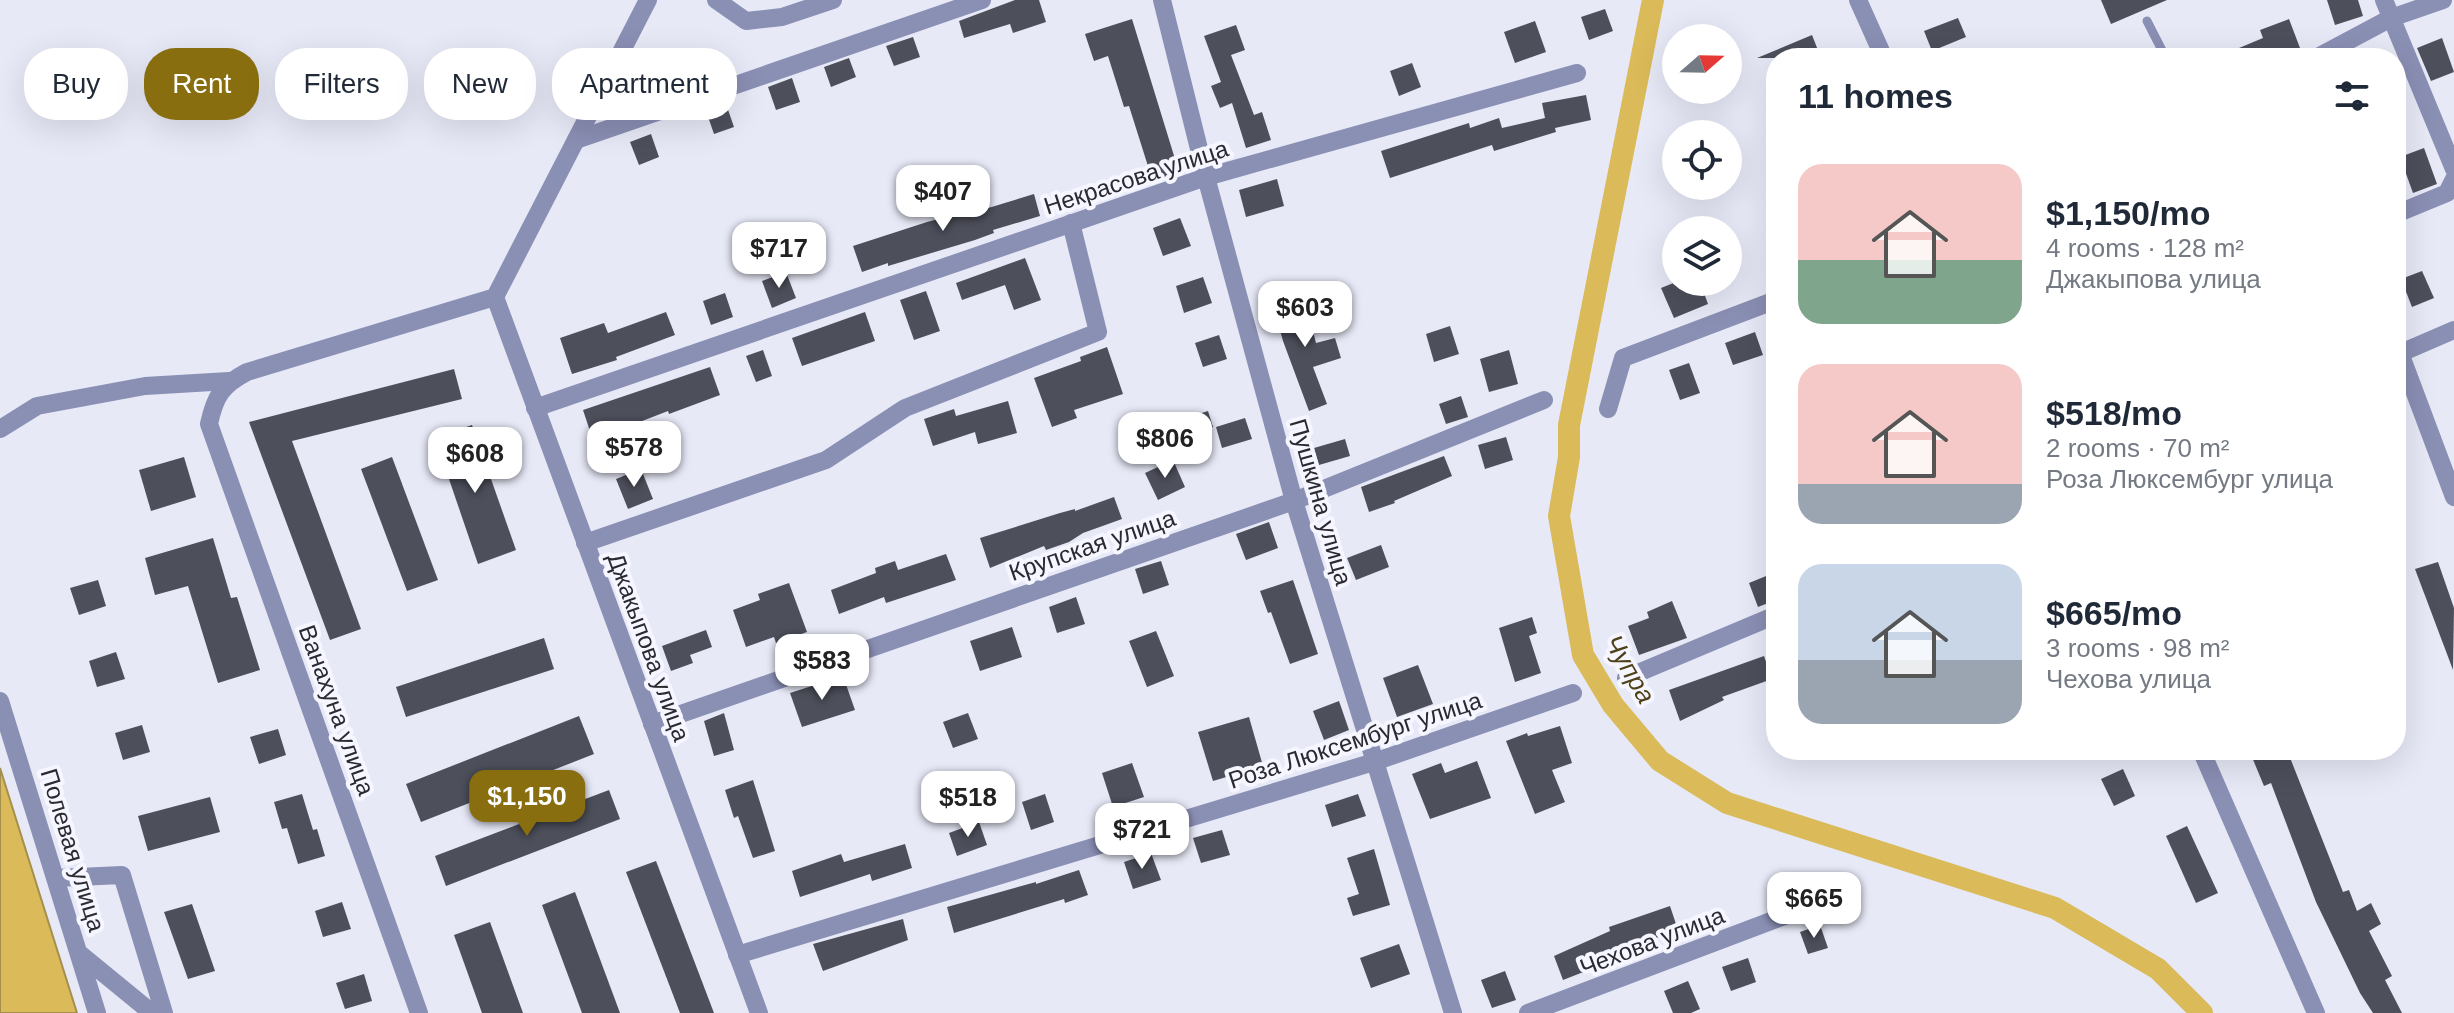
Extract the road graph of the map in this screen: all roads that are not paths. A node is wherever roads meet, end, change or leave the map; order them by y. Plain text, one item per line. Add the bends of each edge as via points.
1 (648, 0) edge
2 (716, 0) edge
3 (833, 0) edge
4 (982, 0) edge
5 (1162, 0) edge
6 (1858, 0) edge
7 (2384, 0) edge
8 (2443, 0) edge
9 (2391, 18) junction
10 (2147, 21) dead end
11 (1880, 48) edge
12 (2161, 48) edge
13 (2335, 48) edge
14 (2404, 48) edge
15 (2406, 54) edge
16 (1577, 73) dead end
17 (576, 140) junction
18 (2454, 169) edge
19 (1206, 177) junction
20 (2454, 179) edge
21 (2406, 210) edge
22 (1071, 223) junction
23 (495, 297) junction
24 (1766, 304) edge
25 (2454, 330) edge
26 (2406, 351) edge
27 (2406, 371) edge
28 (229, 381) junction
29 (1544, 400) dead end
30 (535, 408) junction
31 (1608, 409) dead end
32 (0, 429) edge
33 (2446, 454) edge
34 (2454, 497) edge
35 (1294, 501) junction
36 (585, 543) junction
37 (1766, 619) edge
38 (1626, 678) dead end
39 (1573, 693) dead end
40 (0, 701) edge
41 (652, 724) junction
42 (2205, 760) edge
43 (1374, 762) junction
44 (56, 878) junction
45 (1837, 896) dead end
46 (79, 954) junction
47 (737, 955) junction
48 (97, 1013) edge
49 (152, 1013) edge
50 (164, 1013) edge
51 (419, 1013) edge
52 (759, 1013) edge
53 (1453, 1013) edge
54 (1528, 1013) edge
55 (2316, 1013) edge

1 - 17 street
2 - 3 street via 746,21 782,17
4 - 17 street
5 - 19 street, Пушкина улица
6 - 11 street
7 - 9 street
8 - 9 street
9 - 13 street
9 - 14 street
10 - 12 lane
15 - 18 street
16 - 19 street, Некрасова улица
17 - 23 street
19 - 22 street, Некрасова улица
19 - 35 street, Пушкина улица
20 - 21 street via 2447,193
22 - 30 street, Некрасова улица
22 - 36 street via 1098,332 905,408 826,460
23 - 28 street
23 - 30 street, Джакыпова улица
24 - 31 street via 1623,358
25 - 26 street
27 - 33 street
28 - 32 street via 145,386 37,406
28 - 51 street, Ванахуна улица via 214,401 209,424
29 - 35 street, Крупская улица
30 - 36 street, Джакыпова улица
33 - 34 street
35 - 41 street, Крупская улица
35 - 43 street, Пушкина улица
36 - 41 street, Джакыпова улица
37 - 38 street
39 - 43 street, Роза Люксембург улица
40 - 44 street, Полевая улица
41 - 47 street, Джакыпова улица
42 - 55 street
43 - 47 street, Роза Люксембург улица
43 - 53 street, Пушкина улица
44 - 46 street, Полевая улица
44 - 50 street via 122,875
45 - 54 street, Чехова улица
46 - 48 street, Полевая улица
46 - 49 street
47 - 52 street, Джакыпова улица

